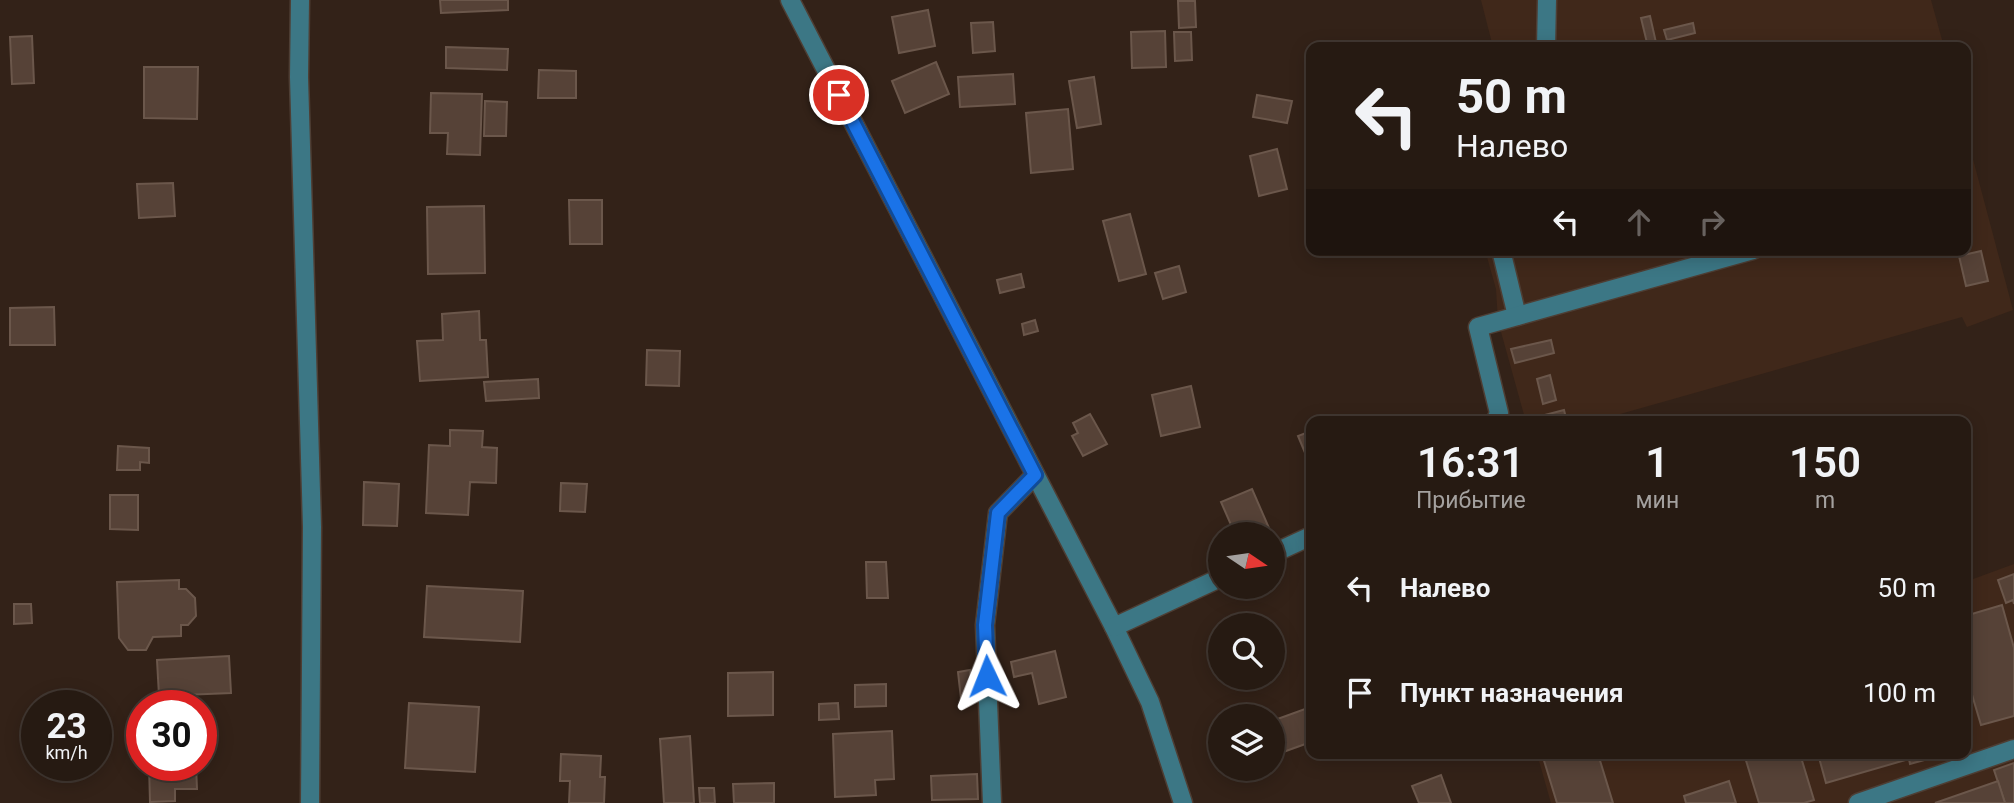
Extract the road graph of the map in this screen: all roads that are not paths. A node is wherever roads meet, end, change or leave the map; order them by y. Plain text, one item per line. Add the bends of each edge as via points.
1 (300, 0) edge
2 (790, 0) edge
3 (1547, 0) edge
4 (1546, 42) edge
5 (1502, 256) edge
6 (1732, 256) edge
7 (1517, 316) junction
8 (1498, 416) edge
9 (1035, 475) junction
10 (1306, 538) edge
11 (1285, 548) edge
12 (1208, 584) edge
13 (1114, 627) junction
14 (2014, 749) edge
15 (310, 803) edge
16 (992, 803) edge
17 (1183, 803) edge
18 (1858, 803) edge

1 - 15 street via 312,527
2 - 9 street
3 - 4 street
5 - 7 street
6 - 7 street
7 - 8 street via 1479,327
9 - 13 street
9 - 16 street via 998,513 985,625
10 - 11 street
12 - 13 street
13 - 17 street via 1150,702
14 - 18 street

